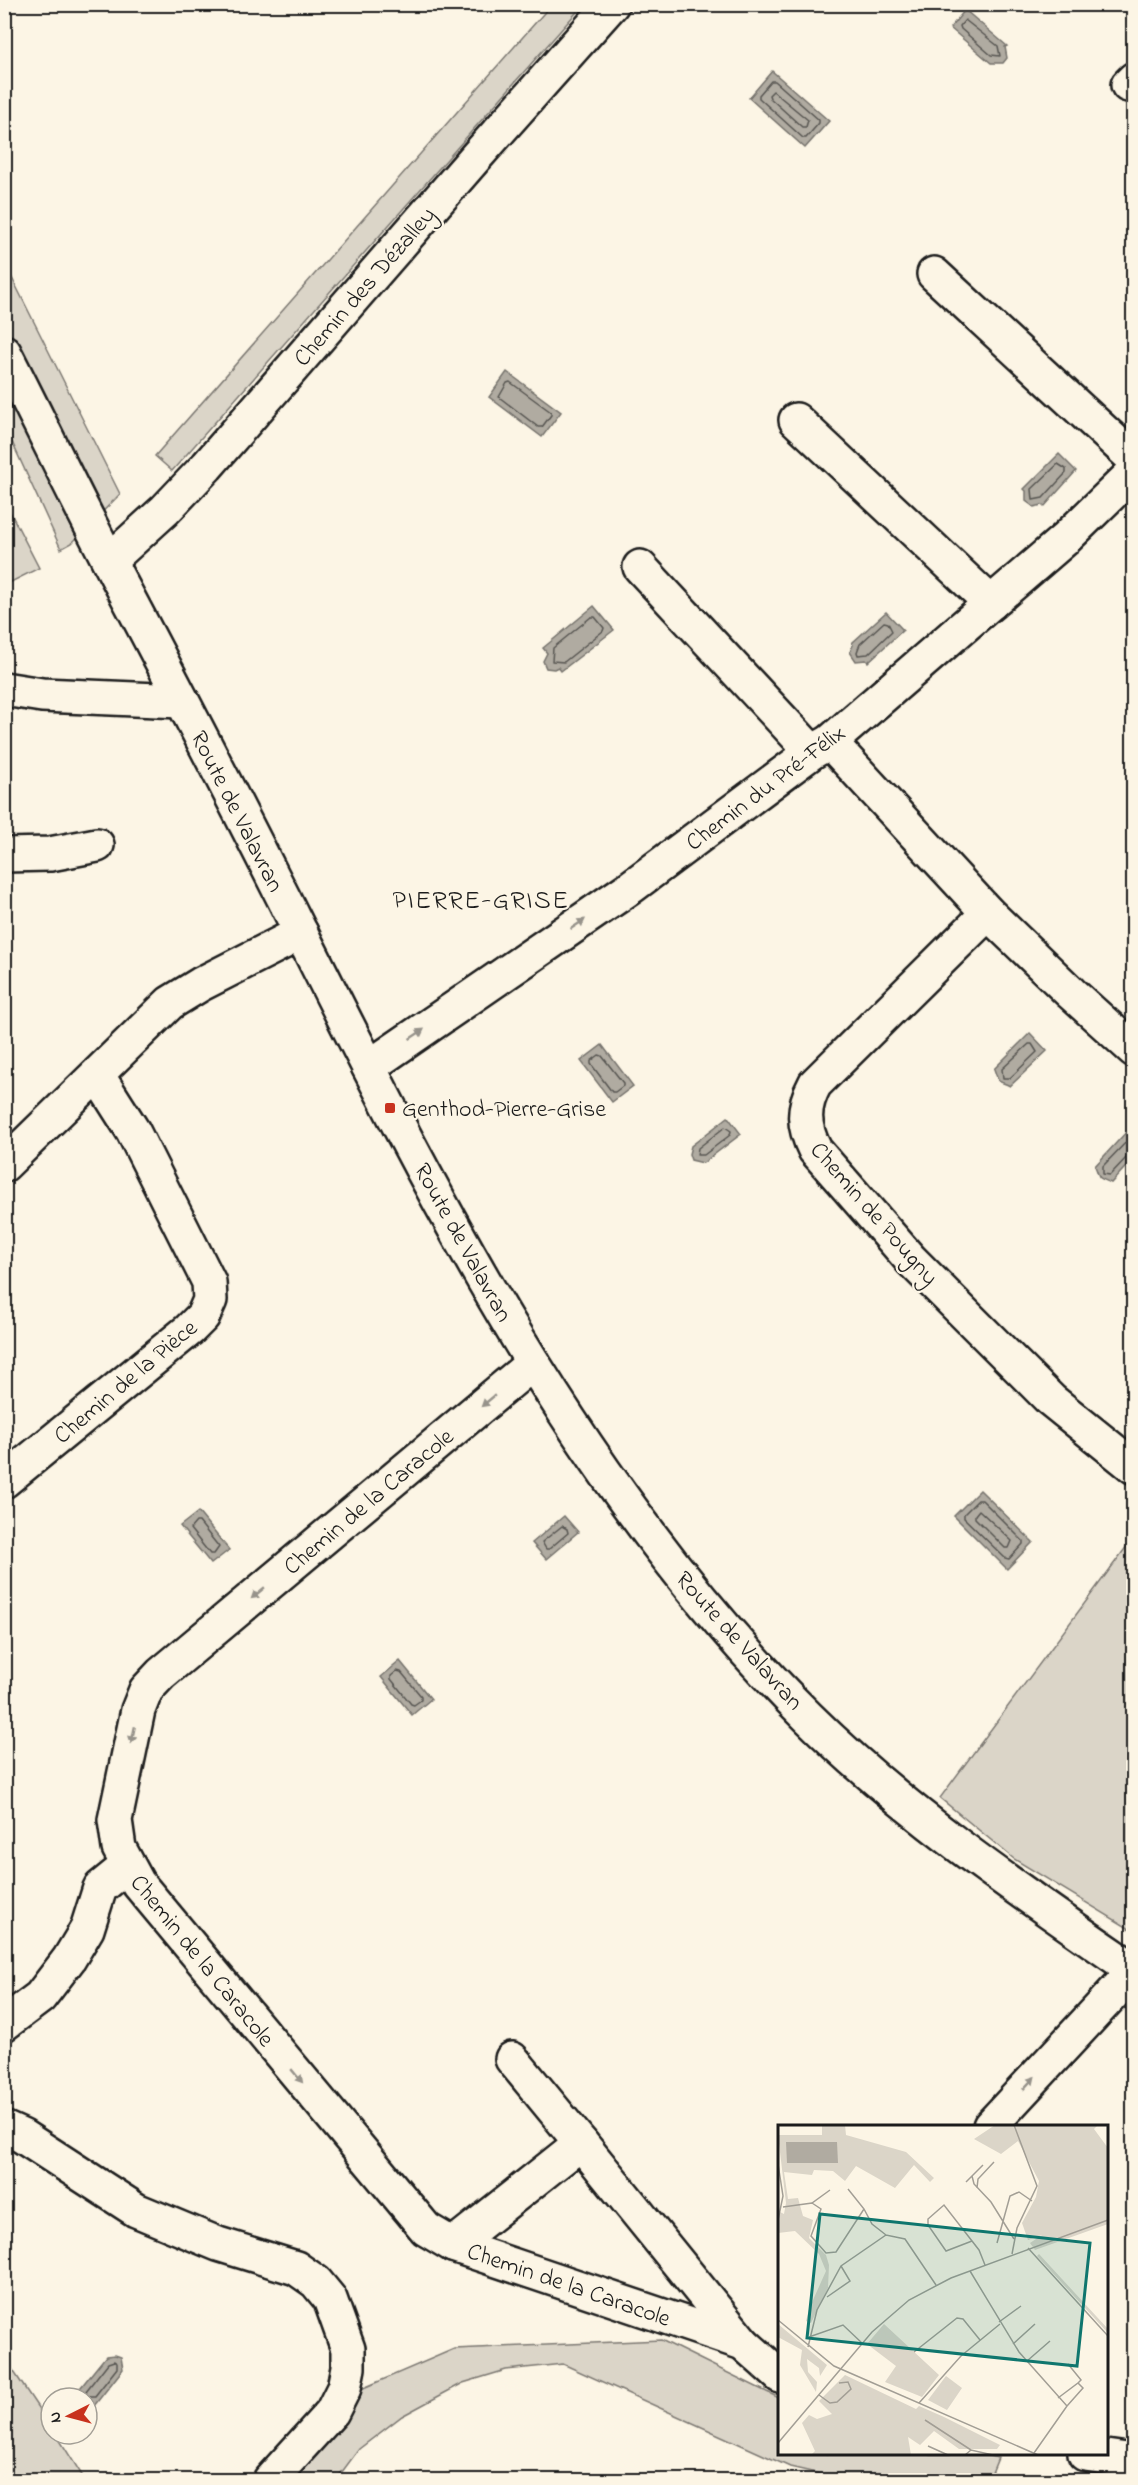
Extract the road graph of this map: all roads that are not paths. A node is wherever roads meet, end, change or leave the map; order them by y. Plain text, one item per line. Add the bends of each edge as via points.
1 (612, 4) edge
2 (934, 274) dead end
3 (4, 352) edge
4 (796, 420) dead end
5 (1134, 459) edge
6 (1134, 472) edge
7 (109, 561) junction
8 (640, 567) dead end
9 (991, 603) junction
10 (4, 689) edge
11 (42, 695) junction
12 (181, 701) junction
13 (4, 711) edge
14 (821, 747) junction
15 (97, 845) dead end
16 (4, 855) edge
17 (988, 913) junction
18 (301, 933) junction
19 (1134, 1050) edge
20 (369, 1067) junction
21 (98, 1076) junction
22 (4, 1165) edge
23 (533, 1363) junction
24 (1134, 1467) edge
25 (4, 1481) edge
26 (127, 1866) junction
27 (1134, 1971) edge
28 (4, 2024) edge
29 (512, 2059) dead end
30 (992, 2125) edge
31 (4, 2128) edge
32 (581, 2143) junction
33 (453, 2245) junction
34 (743, 2343) junction
35 (778, 2374) edge
36 (1108, 2431) edge
37 (1091, 2455) edge
38 (1129, 2461) edge
39 (270, 2481) edge

1 - 7 street, Chemin des Dézalley via 207,466
2 - 5 street
3 - 7 street, Route de Valavran
4 - 9 street
6 - 9 street, Chemin du Pré-Félix
7 - 12 street, Route de Valavran
8 - 14 street
9 - 14 street, Chemin du Pré-Félix
10 - 11 street
11 - 12 street
11 - 13 street
12 - 18 street, Route de Valavran
14 - 17 street
20 -> 14 street, Chemin du Pré-Félix via 631,887
15 - 16 street via 50,854
17 - 19 street
17 - 24 street, Chemin de Pougny via 815,1083 805,1109 808,1137 815,1150 920,1268 1051,1400
18 - 20 street, Route de Valavran
18 - 21 street via 170,1003
20 - 23 street, Route de Valavran via 454,1232
21 - 22 street
21 - 25 street, Chemin de la Pièce via 133,1131 198,1258 209,1282 210,1300 203,1316 189,1330
23 -> 26 street, Chemin de la Caracole via 146,1690 138,1710 116,1820 119,1848
23 - 27 street, Route de Valavran via 612,1483 696,1594 807,1716 932,1824
26 - 28 street via 100,1888 87,1929 69,1959 40,1996
26 -> 33 street, Chemin de la Caracole via 408,2210 426,2229
30 -> 27 street
29 - 32 street
31 - 39 street via 136,2210 218,2244 296,2268 316,2282 330,2299 348,2349 344,2388 332,2412
32 - 33 street
32 - 34 street
33 - 34 street, Chemin de la Caracole
34 - 35 street, Chemin de la Caracole
36 - 38 street
37 - 38 street

